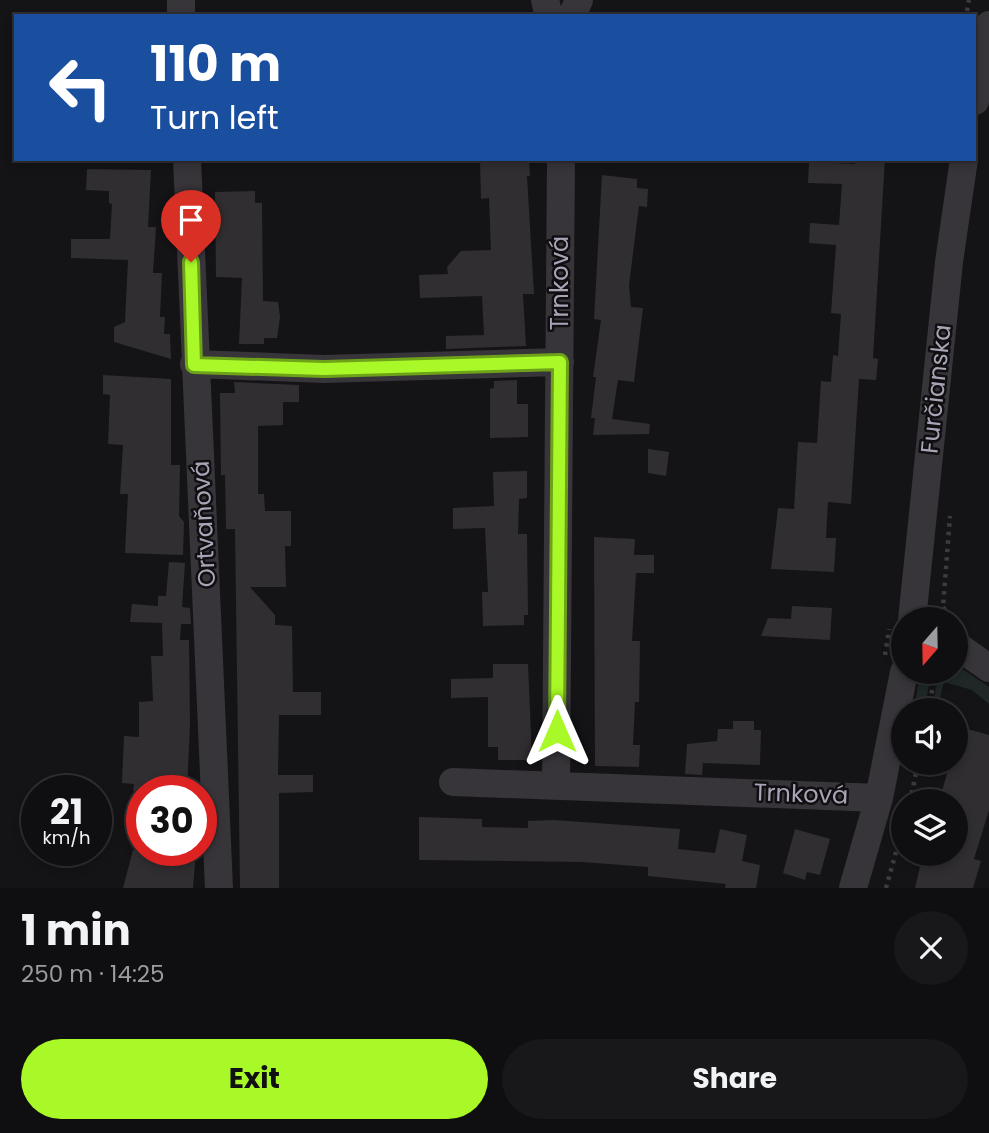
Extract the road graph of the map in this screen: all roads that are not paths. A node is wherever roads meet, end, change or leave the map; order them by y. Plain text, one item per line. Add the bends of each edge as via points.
1 (989, 25) edge
2 (976, 96) edge
3 (187, 161) edge
4 (561, 161) edge
5 (964, 161) edge
6 (560, 362) junction
7 (194, 365) junction
8 (913, 607) edge
9 (968, 653) edge
10 (989, 668) edge
11 (902, 684) edge
12 (453, 782) dead end
13 (556, 784) junction
14 (878, 798) junction
15 (219, 888) edge
16 (853, 888) edge

1 - 2 street
3 - 7 street, Ortvaňová
4 - 6 street, Trnková
5 - 8 street, Furčianska
6 - 7 street via 324,369
6 - 13 street, Trnková
7 - 15 street, Ortvaňová
9 - 10 street
11 - 14 street
12 - 13 street, Trnková
13 - 14 street, Trnková
14 - 16 street

